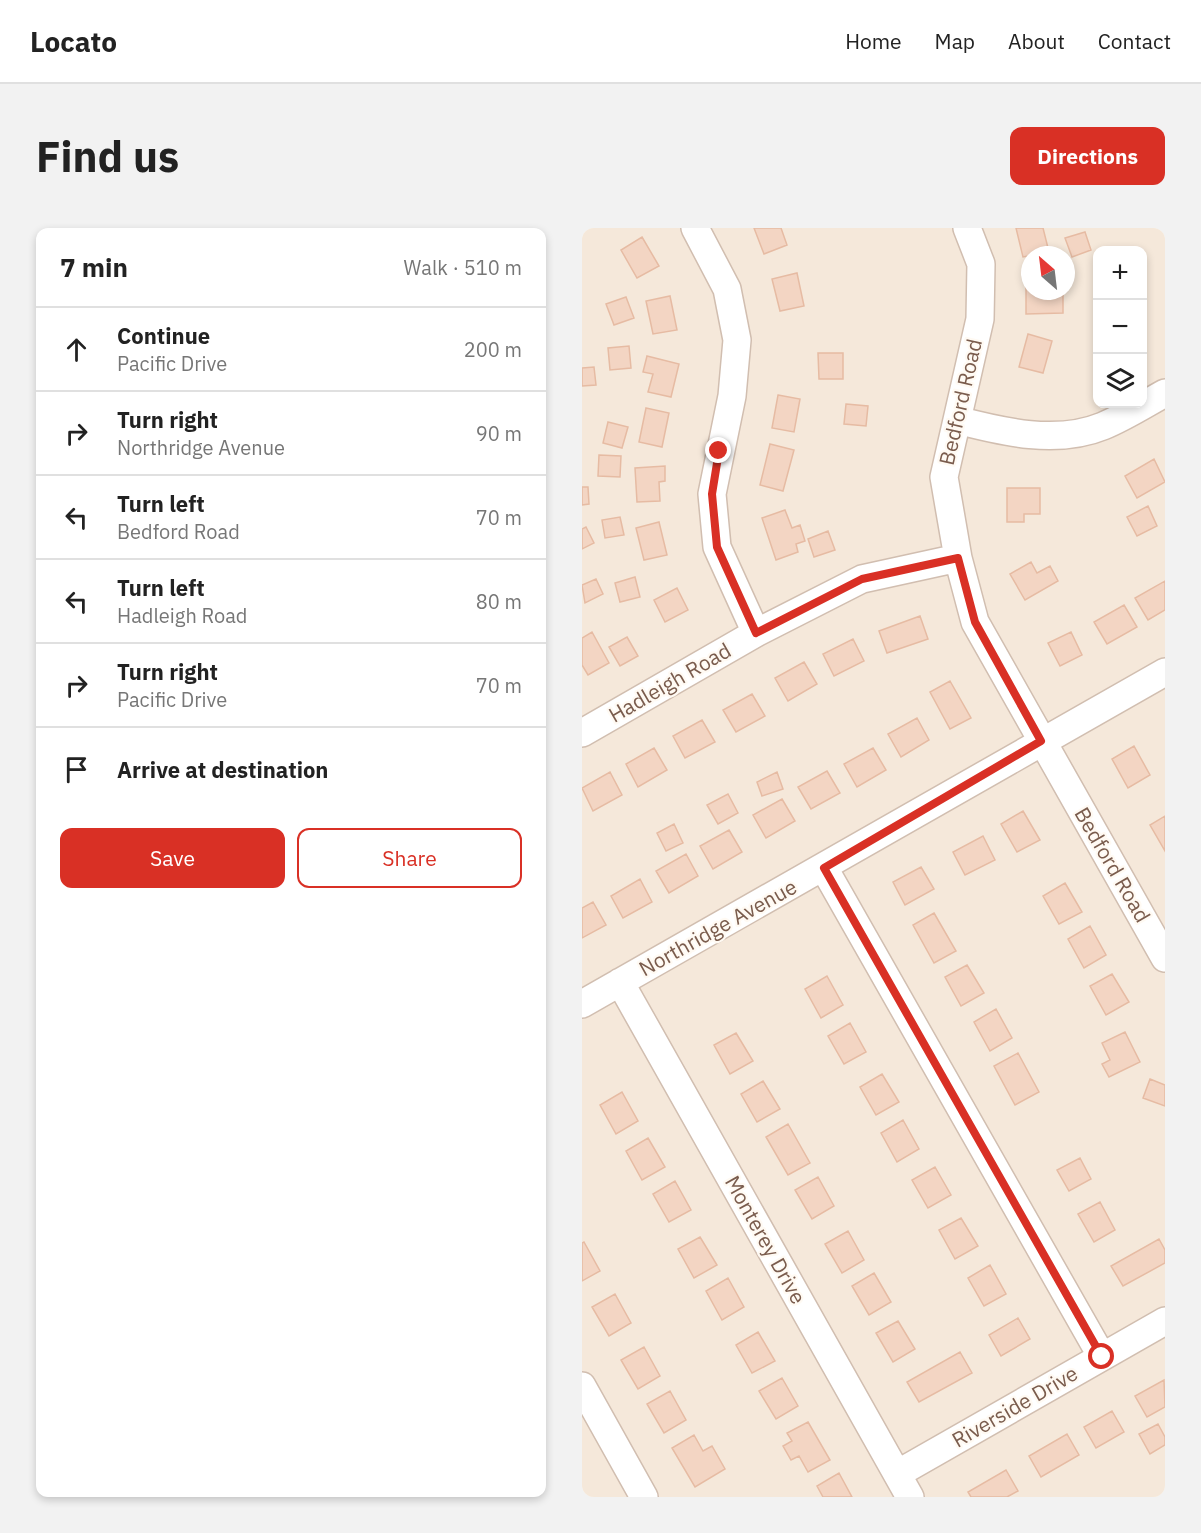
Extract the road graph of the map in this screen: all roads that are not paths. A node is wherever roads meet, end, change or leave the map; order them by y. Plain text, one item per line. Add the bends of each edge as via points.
1 (695, 228) edge
2 (967, 228) edge
3 (1165, 393) edge
4 (957, 420) junction
5 (958, 558) junction
6 (756, 633) junction
7 (1165, 672) edge
8 (582, 733) edge
9 (1041, 741) junction
10 (824, 868) junction
11 (1165, 958) edge
12 (620, 982) junction
13 (582, 1004) edge
14 (1165, 1322) edge
15 (1102, 1357) junction
16 (582, 1386) edge
17 (903, 1486) edge
18 (644, 1497) edge

1 - 6 street via 727,290 737,340 732,396 712,494 717,547
2 - 4 street, Bedford Road via 981,264 980,319
3 - 4 street via 1102,427 1077,433 1018,435
4 - 5 street, Bedford Road via 944,477
5 - 6 street, Hadleigh Road via 862,579
5 - 9 street, Bedford Road via 975,622
6 - 8 street, Hadleigh Road
7 - 9 street, Northridge Avenue
9 - 10 street, Northridge Avenue
9 - 11 street, Bedford Road
10 - 12 street, Northridge Avenue
10 - 15 street
12 - 13 street, Northridge Avenue
12 - 17 street, Monterey Drive
14 - 15 street, Riverside Drive
15 - 17 street, Riverside Drive
16 - 18 street

